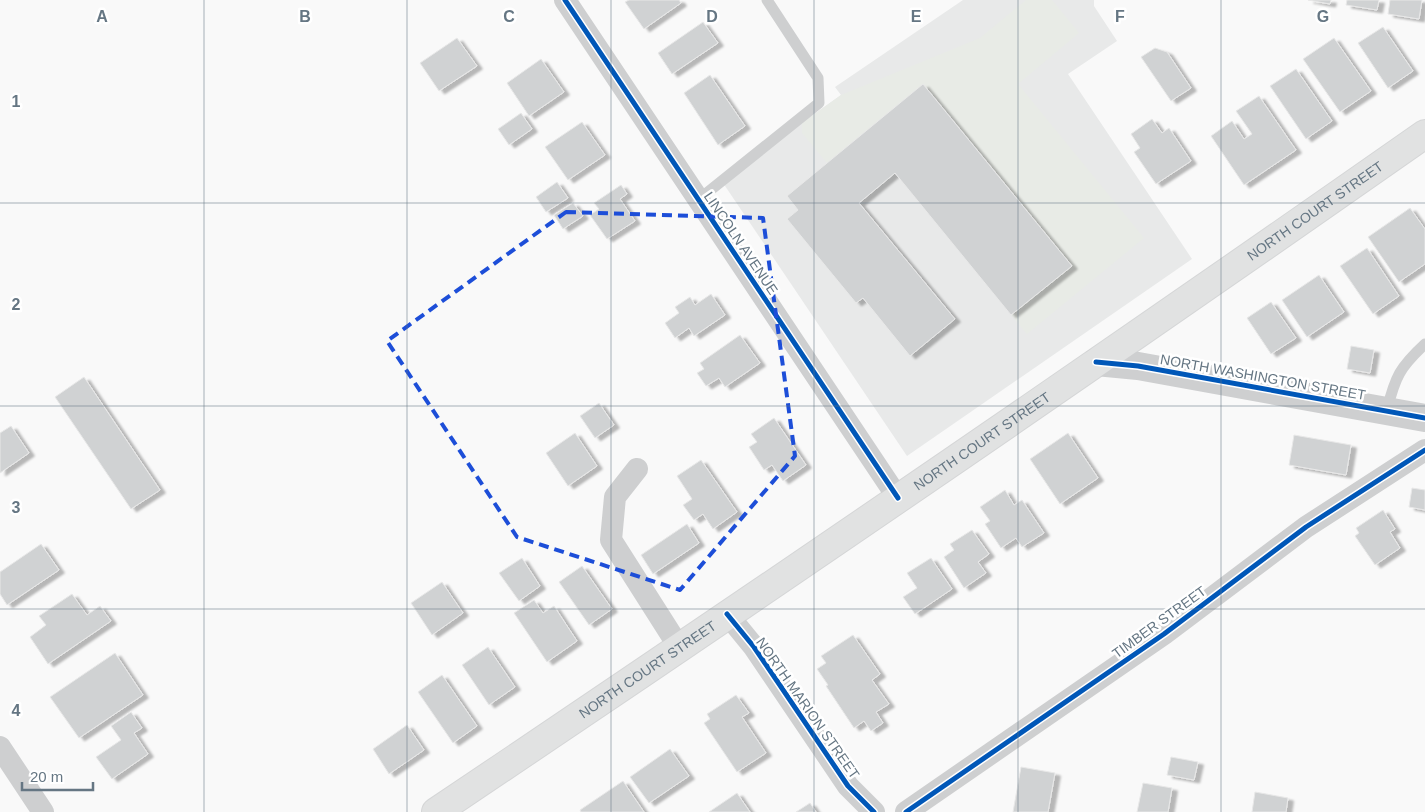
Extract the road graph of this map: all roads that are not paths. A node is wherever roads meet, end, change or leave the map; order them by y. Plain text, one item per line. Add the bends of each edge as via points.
1 (565, 0) edge
2 (767, 0) edge
3 (1425, 134) edge
4 (698, 200) junction
5 (1425, 344) edge
6 (1096, 362) junction
7 (1387, 410) junction
8 (1425, 418) edge
9 (1425, 450) edge
10 (637, 469) dead end
11 (898, 498) junction
12 (727, 614) junction
13 (679, 647) junction
14 (0, 747) edge
15 (44, 812) edge
16 (436, 812) edge
17 (874, 812) edge
18 (906, 812) edge

1 - 4 street, LINCOLN AVENUE
2 - 4 lane via 818,78 819,103
3 - 6 main road, NORTH COURT STREET
4 - 11 street, LINCOLN AVENUE
5 - 7 lane via 1407,361 1393,384
6 - 7 street, NORTH WASHINGTON STREET via 1138,366
6 - 11 main road, NORTH COURT STREET
7 - 8 street, NORTH WASHINGTON STREET
9 - 18 street, TIMBER STREET via 1306,527 1164,634
10 - 13 street via 615,497 611,540
11 - 12 main road, NORTH COURT STREET
12 - 13 main road, NORTH COURT STREET
12 - 17 street, NORTH MARION STREET via 754,647 848,786
13 - 16 main road, NORTH COURT STREET
14 - 15 street

